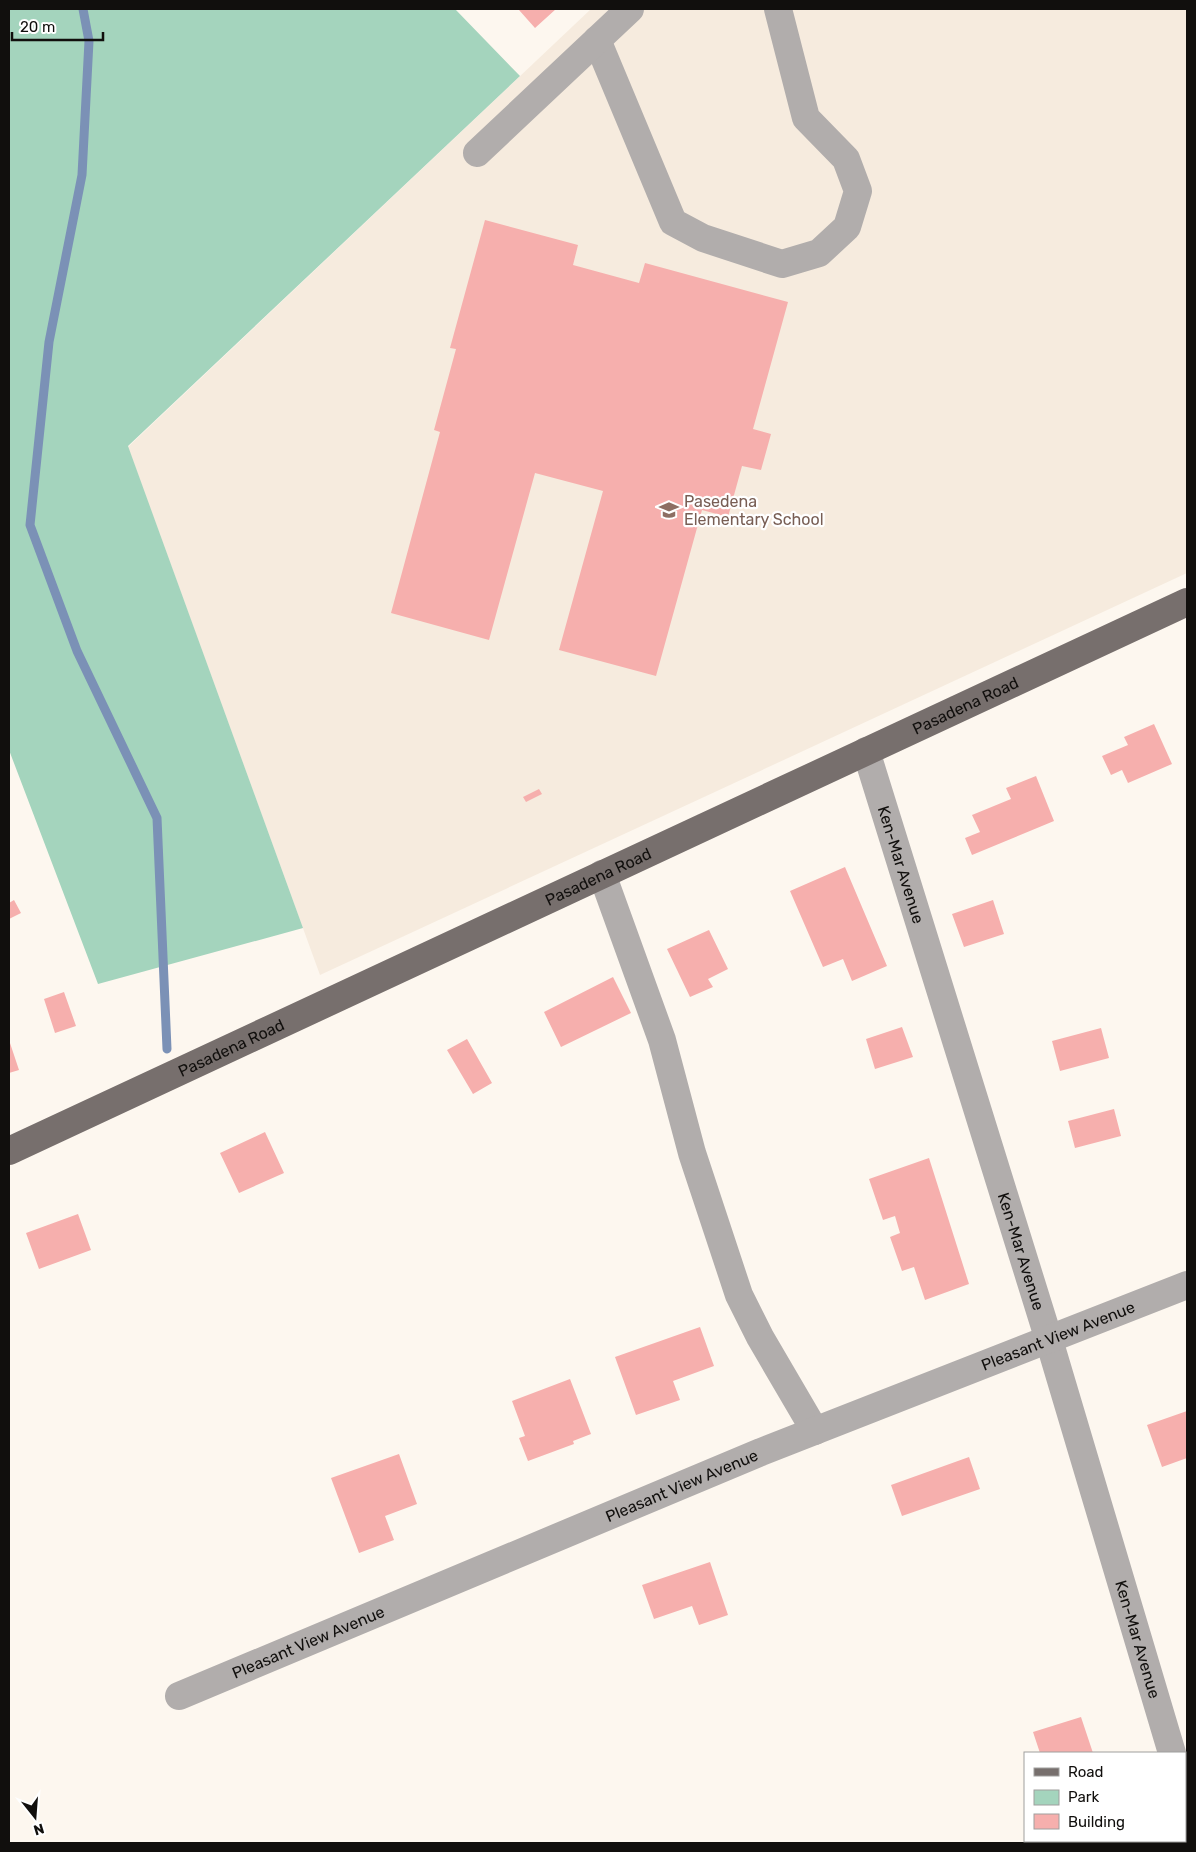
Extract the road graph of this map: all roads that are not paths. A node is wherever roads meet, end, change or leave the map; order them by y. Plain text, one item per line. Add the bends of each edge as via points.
1 (630, 9) edge
2 (778, 9) edge
3 (597, 40) junction
4 (476, 153) dead end
5 (1187, 602) edge
6 (866, 751) junction
7 (602, 874) junction
8 (9, 1152) edge
9 (1187, 1285) edge
10 (1050, 1340) junction
11 (815, 1431) junction
12 (179, 1696) dead end
13 (1172, 1752) edge

1 - 3 street
2 - 3 street via 806,118 846,159 858,190 847,227 819,253 782,264 703,238 673,222
3 - 4 street
5 - 6 main road, Pasadena Road
6 - 7 main road, Pasadena Road
6 - 10 street, Ken-Mar Avenue
7 - 8 main road, Pasadena Road
7 - 11 street via 662,1040 692,1153 739,1295
9 - 10 street, Pleasant View Avenue
10 - 11 street, Pleasant View Avenue
10 - 13 street, Ken-Mar Avenue
11 - 12 street, Pleasant View Avenue

